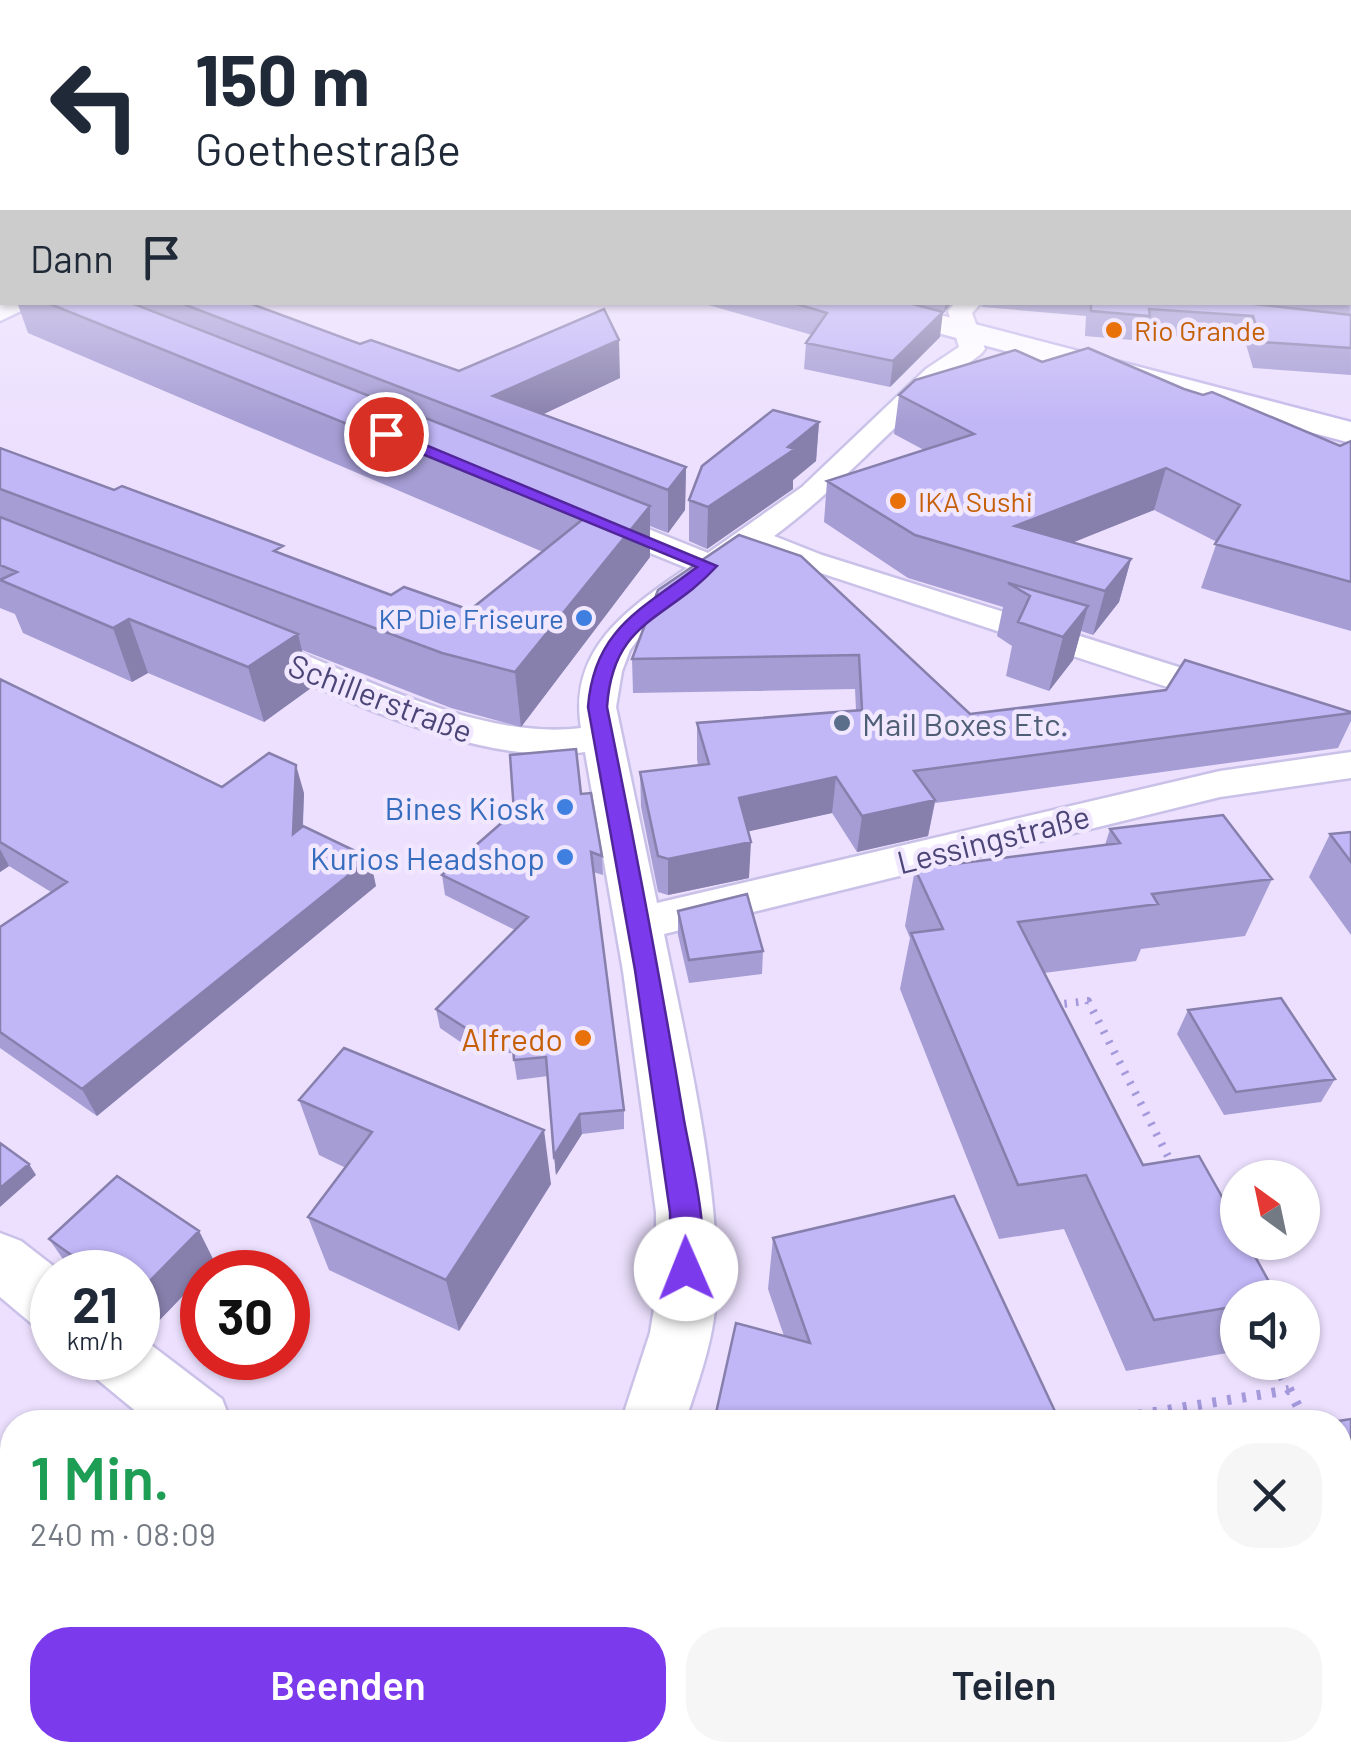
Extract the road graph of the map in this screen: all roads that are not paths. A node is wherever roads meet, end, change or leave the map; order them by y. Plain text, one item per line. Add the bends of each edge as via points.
1 (878, 305) edge
2 (968, 316) edge
3 (1351, 432) edge
4 (570, 508) edge
5 (751, 538) junction
6 (709, 566) junction
7 (218, 633) edge
8 (1263, 706) edge
9 (604, 738) junction
10 (1351, 766) edge
11 (638, 924) junction
12 (0, 1260) edge
13 (30, 1284) edge
14 (148, 1380) edge
15 (185, 1410) edge
16 (658, 1410) edge

1 - 2 main road
2 - 3 main road
2 - 5 street via 972,349 813,494
4 - 6 street
5 - 6 street
5 - 8 street
6 - 9 street via 619,636 600,677
7 - 9 street, Schillerstraße via 480,736 555,744
9 - 11 street
10 - 11 street, Lessingstraße via 1220,784
11 - 16 street via 685,1212 682,1333
12 - 13 street
14 - 15 street

